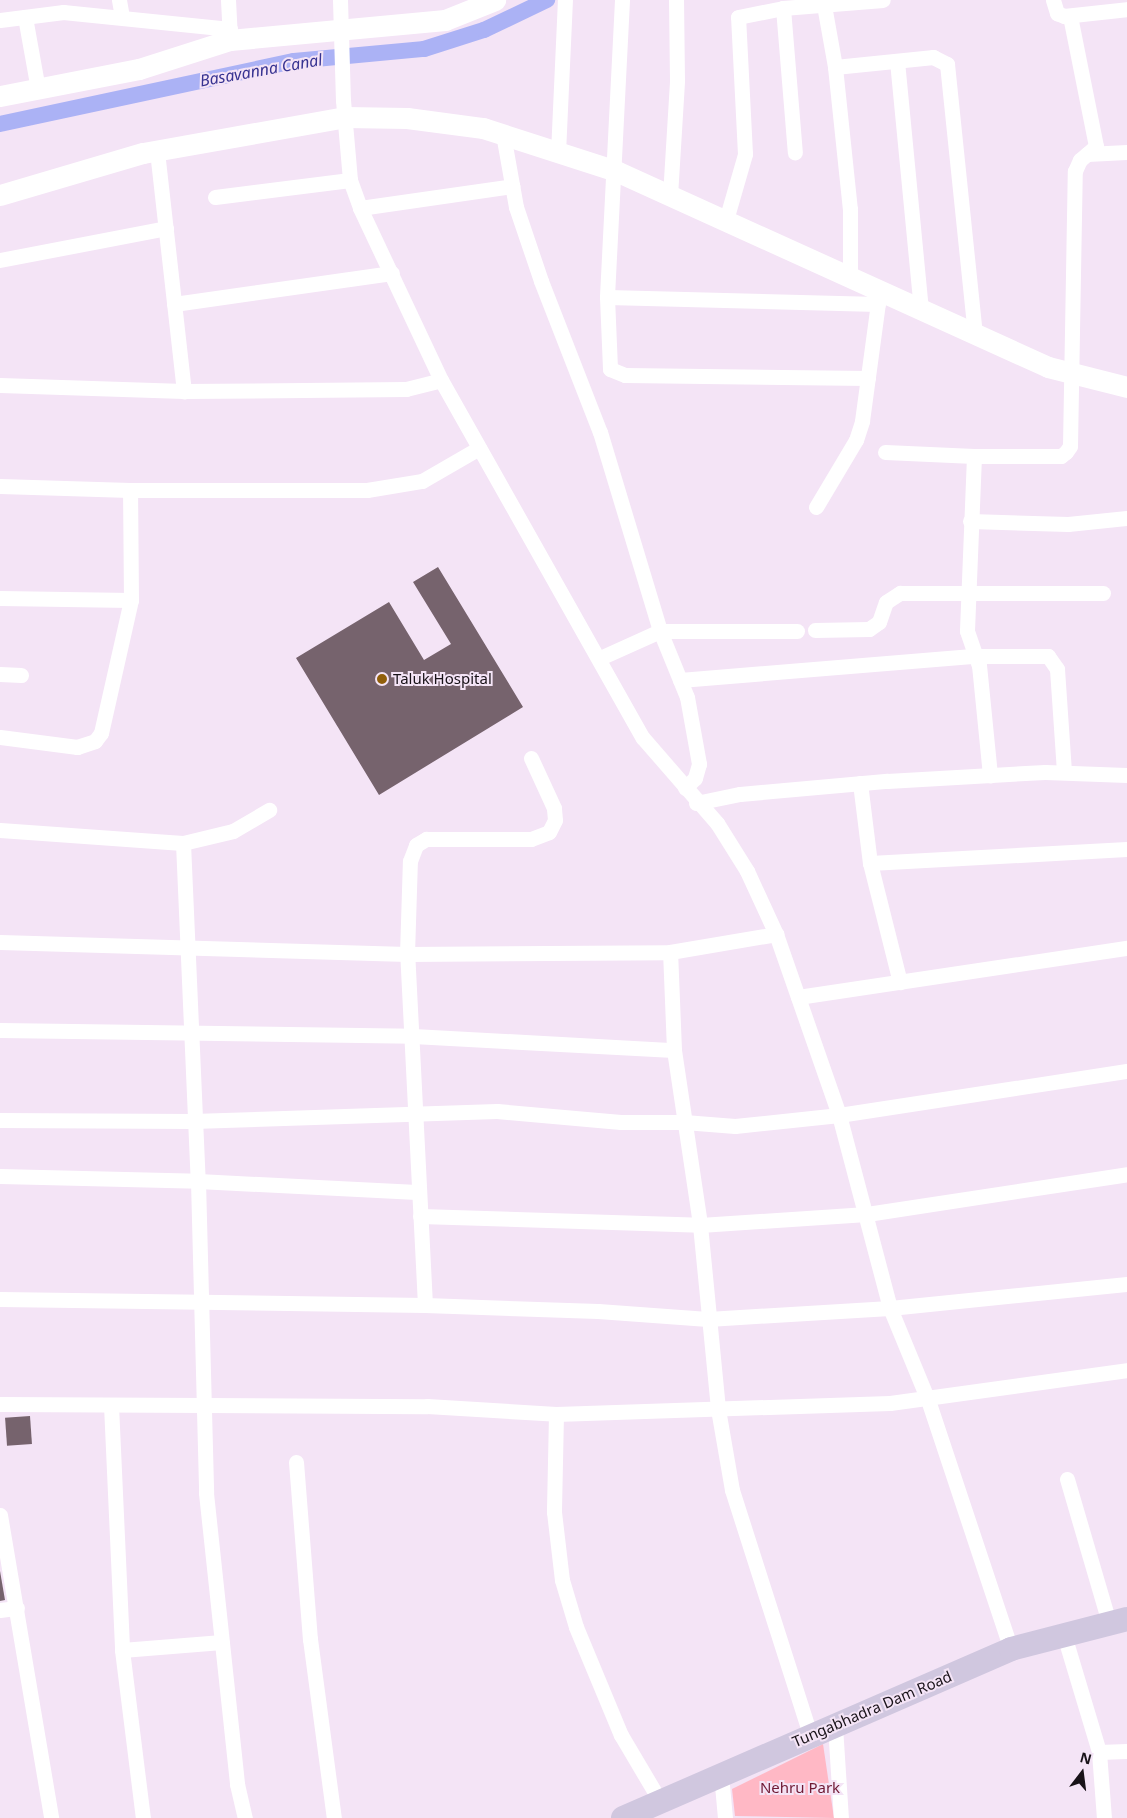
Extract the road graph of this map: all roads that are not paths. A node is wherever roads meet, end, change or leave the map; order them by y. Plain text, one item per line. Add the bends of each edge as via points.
1 (119, 0) edge
2 (228, 0) edge
3 (340, 0) edge
4 (495, 0) edge
5 (565, 0) edge
6 (622, 0) edge
7 (676, 0) edge
8 (879, 0) edge
9 (1052, 0) edge
10 (824, 5) junction
11 (61, 6) edge
12 (783, 8) junction
13 (1127, 9) edge
14 (1070, 16) junction
15 (24, 17) junction
16 (122, 18) junction
17 (0, 20) edge
18 (230, 35) junction
19 (341, 37) junction
20 (897, 61) junction
21 (835, 68) junction
22 (38, 89) junction
23 (0, 96) edge
24 (344, 108) junction
25 (503, 134) junction
26 (157, 151) junction
27 (1127, 152) edge
28 (558, 153) junction
29 (795, 153) dead end
30 (1087, 154) junction
31 (616, 171) junction
32 (350, 180) junction
33 (512, 186) junction
34 (0, 195) edge
35 (670, 196) junction
36 (215, 197) dead end
37 (360, 208) junction
38 (726, 220) junction
39 (166, 228) junction
40 (0, 260) edge
41 (392, 273) junction
42 (850, 278) junction
43 (607, 297) junction
44 (879, 298) junction
45 (174, 304) junction
46 (921, 312) junction
47 (975, 336) junction
48 (1070, 375) junction
49 (868, 378) junction
50 (441, 380) junction
51 (0, 385) edge
52 (1127, 387) edge
53 (184, 391) junction
54 (479, 448) junction
55 (885, 452) dead end
56 (974, 456) junction
57 (0, 486) edge
58 (130, 490) junction
59 (816, 508) dead end
60 (1127, 518) edge
61 (970, 521) junction
62 (968, 592) junction
63 (1104, 593) dead end
64 (0, 598) edge
65 (131, 600) junction
66 (815, 630) dead end
67 (660, 631) junction
68 (797, 631) dead end
69 (975, 656) junction
70 (600, 658) junction
71 (0, 674) edge
72 (21, 675) dead end
73 (680, 680) junction
74 (0, 737) edge
75 (531, 758) dead end
76 (1064, 772) junction
77 (990, 775) junction
78 (1127, 775) edge
79 (860, 783) junction
80 (685, 788) junction
81 (696, 803) junction
82 (269, 810) dead end
83 (0, 830) edge
84 (183, 842) junction
85 (1127, 849) edge
86 (870, 864) junction
87 (776, 934) junction
88 (0, 942) edge
89 (189, 948) junction
90 (1127, 948) edge
91 (670, 952) junction
92 (407, 954) junction
93 (900, 982) junction
94 (798, 997) junction
95 (0, 1030) edge
96 (190, 1033) junction
97 (413, 1036) junction
98 (674, 1050) junction
99 (1127, 1070) edge
100 (415, 1115) junction
101 (839, 1115) junction
102 (0, 1120) edge
103 (193, 1121) junction
104 (684, 1122) junction
105 (1127, 1174) edge
106 (0, 1176) edge
107 (198, 1181) junction
108 (417, 1192) junction
109 (867, 1214) junction
110 (420, 1216) junction
111 (700, 1225) junction
112 (1127, 1284) edge
113 (0, 1299) edge
114 (199, 1304) junction
115 (425, 1305) junction
116 (890, 1308) junction
117 (708, 1319) junction
118 (1127, 1370) edge
119 (928, 1400) junction
120 (0, 1404) edge
121 (111, 1405) junction
122 (203, 1406) junction
123 (718, 1409) junction
124 (556, 1414) junction
125 (296, 1462) dead end
126 (1067, 1479) dead end
127 (0, 1515) edge
128 (17, 1608) junction
129 (0, 1610) edge
130 (1118, 1621) edge
131 (1064, 1635) junction
132 (222, 1642) junction
133 (1011, 1649) junction
134 (122, 1650) junction
135 (835, 1726) junction
136 (810, 1735) junction
137 (1127, 1750) edge
138 (1099, 1752) junction
139 (721, 1774) junction
140 (660, 1801) junction
141 (51, 1818) edge
142 (143, 1818) edge
143 (244, 1818) edge
144 (334, 1818) edge
145 (623, 1818) edge
146 (725, 1818) edge
147 (841, 1818) edge
148 (1104, 1818) edge

1 - 16 street
2 - 18 street
3 - 19 street
4 - 19 street via 445,20
5 - 28 street
6 - 31 street
7 - 35 street via 677,80
8 - 10 street
9 - 14 street via 1058,13
10 - 12 street
10 - 21 street
11 - 15 street
11 - 16 street
12 - 29 street
12 - 38 street via 745,14 737,20 745,154
13 - 14 street
14 - 30 street via 1096,146
15 - 17 street
15 - 22 street
16 - 18 street
18 - 19 street
18 - 22 street via 138,69
19 - 24 street
20 - 21 street
20 - 46 street
20 - 47 street via 939,57 947,64
21 - 42 street via 850,209
22 - 23 street
24 - 25 street
24 - 26 street
24 - 32 street
25 - 28 street
25 - 33 street
26 - 34 street
26 - 39 street
27 - 30 street
28 - 31 street
30 - 48 street via 1080,160 1073,183
31 - 35 street
31 - 43 street
32 - 36 street
32 - 37 street
33 - 37 street
33 - 67 street via 540,281 600,432
35 - 38 street
37 - 41 street
38 - 42 street
39 - 40 street
39 - 45 street
41 - 45 street
41 - 50 street
42 - 44 street
43 - 44 street
43 - 49 street via 607,350 610,369 615,373
44 - 46 street
44 - 49 street
45 - 53 street
46 - 47 street
47 - 48 street
48 - 52 street
48 - 56 street via 1070,446 1066,452 1061,456
49 - 59 street via 856,440
50 - 53 street via 406,389
50 - 54 street
51 - 53 street
54 - 58 street via 422,481 366,490
54 - 70 street
55 - 56 street
56 - 61 street
57 - 58 street
58 - 65 street
60 - 61 street via 1068,524
61 - 62 street
62 - 63 street
62 - 66 street via 900,592 886,602 879,622 869,629
62 - 69 street via 967,632
64 - 65 street
65 - 74 street via 104,722 96,741 77,747
67 - 68 street
67 - 70 street
67 - 73 street
69 - 73 street
69 - 76 street via 1042,655 1055,663
69 - 77 street via 979,665
70 - 80 street via 643,738
71 - 72 street
73 - 80 street via 688,696 699,764 695,778
75 - 92 street via 554,808 553,827 532,840 426,839 416,845 410,861
76 - 77 street
76 - 78 street
77 - 79 street
79 - 81 street via 740,794
79 - 86 street
80 - 81 street
81 - 87 street via 717,823 747,871
82 - 84 street via 232,831
83 - 84 street
84 - 89 street
85 - 86 street
86 - 93 street
87 - 91 street
87 - 94 street
88 - 89 street
89 - 92 street
89 - 96 street
90 - 93 street
91 - 92 street
91 - 98 street
92 - 97 street
93 - 94 street
94 - 101 street
95 - 96 street
96 - 97 street
96 - 103 street
97 - 98 street
97 - 100 street
98 - 104 street
99 - 101 street
100 - 103 street
100 - 104 street via 497,1111 621,1122
100 - 108 street
101 - 104 street via 734,1126
101 - 109 street
102 - 103 street
103 - 107 street
104 - 111 street
105 - 109 street
106 - 107 street
107 - 108 street
107 - 114 street
108 - 110 street
109 - 111 street
109 - 116 street
110 - 111 street
110 - 115 street
111 - 117 street
112 - 116 street
113 - 114 street
114 - 115 street
114 - 122 street
115 - 117 street via 598,1311
116 - 117 street
116 - 119 street
117 - 123 street
118 - 119 street
119 - 123 street
119 - 133 street
120 - 121 street
121 - 122 street
121 - 134 street
122 - 124 street via 427,1406
122 - 132 street via 206,1493
123 - 124 street
123 - 136 street via 732,1490
124 - 140 street via 554,1512 562,1580 576,1627 621,1735
125 - 144 street via 310,1639
126 - 130 street
127 - 128 street
128 - 129 street
128 - 141 street
130 - 131 main road, Tungabhadra Dam Road
131 - 133 main road, Tungabhadra Dam Road
131 - 138 street
132 - 134 street
132 - 143 street via 236,1784
133 - 135 main road, Tungabhadra Dam Road
134 - 142 street
135 - 136 main road, Tungabhadra Dam Road
135 - 147 street
136 - 139 main road, Tungabhadra Dam Road
137 - 138 street
138 - 148 street
139 - 140 main road, Tungabhadra Dam Road
139 - 146 street
140 - 145 main road, Tungabhadra Dam Road

